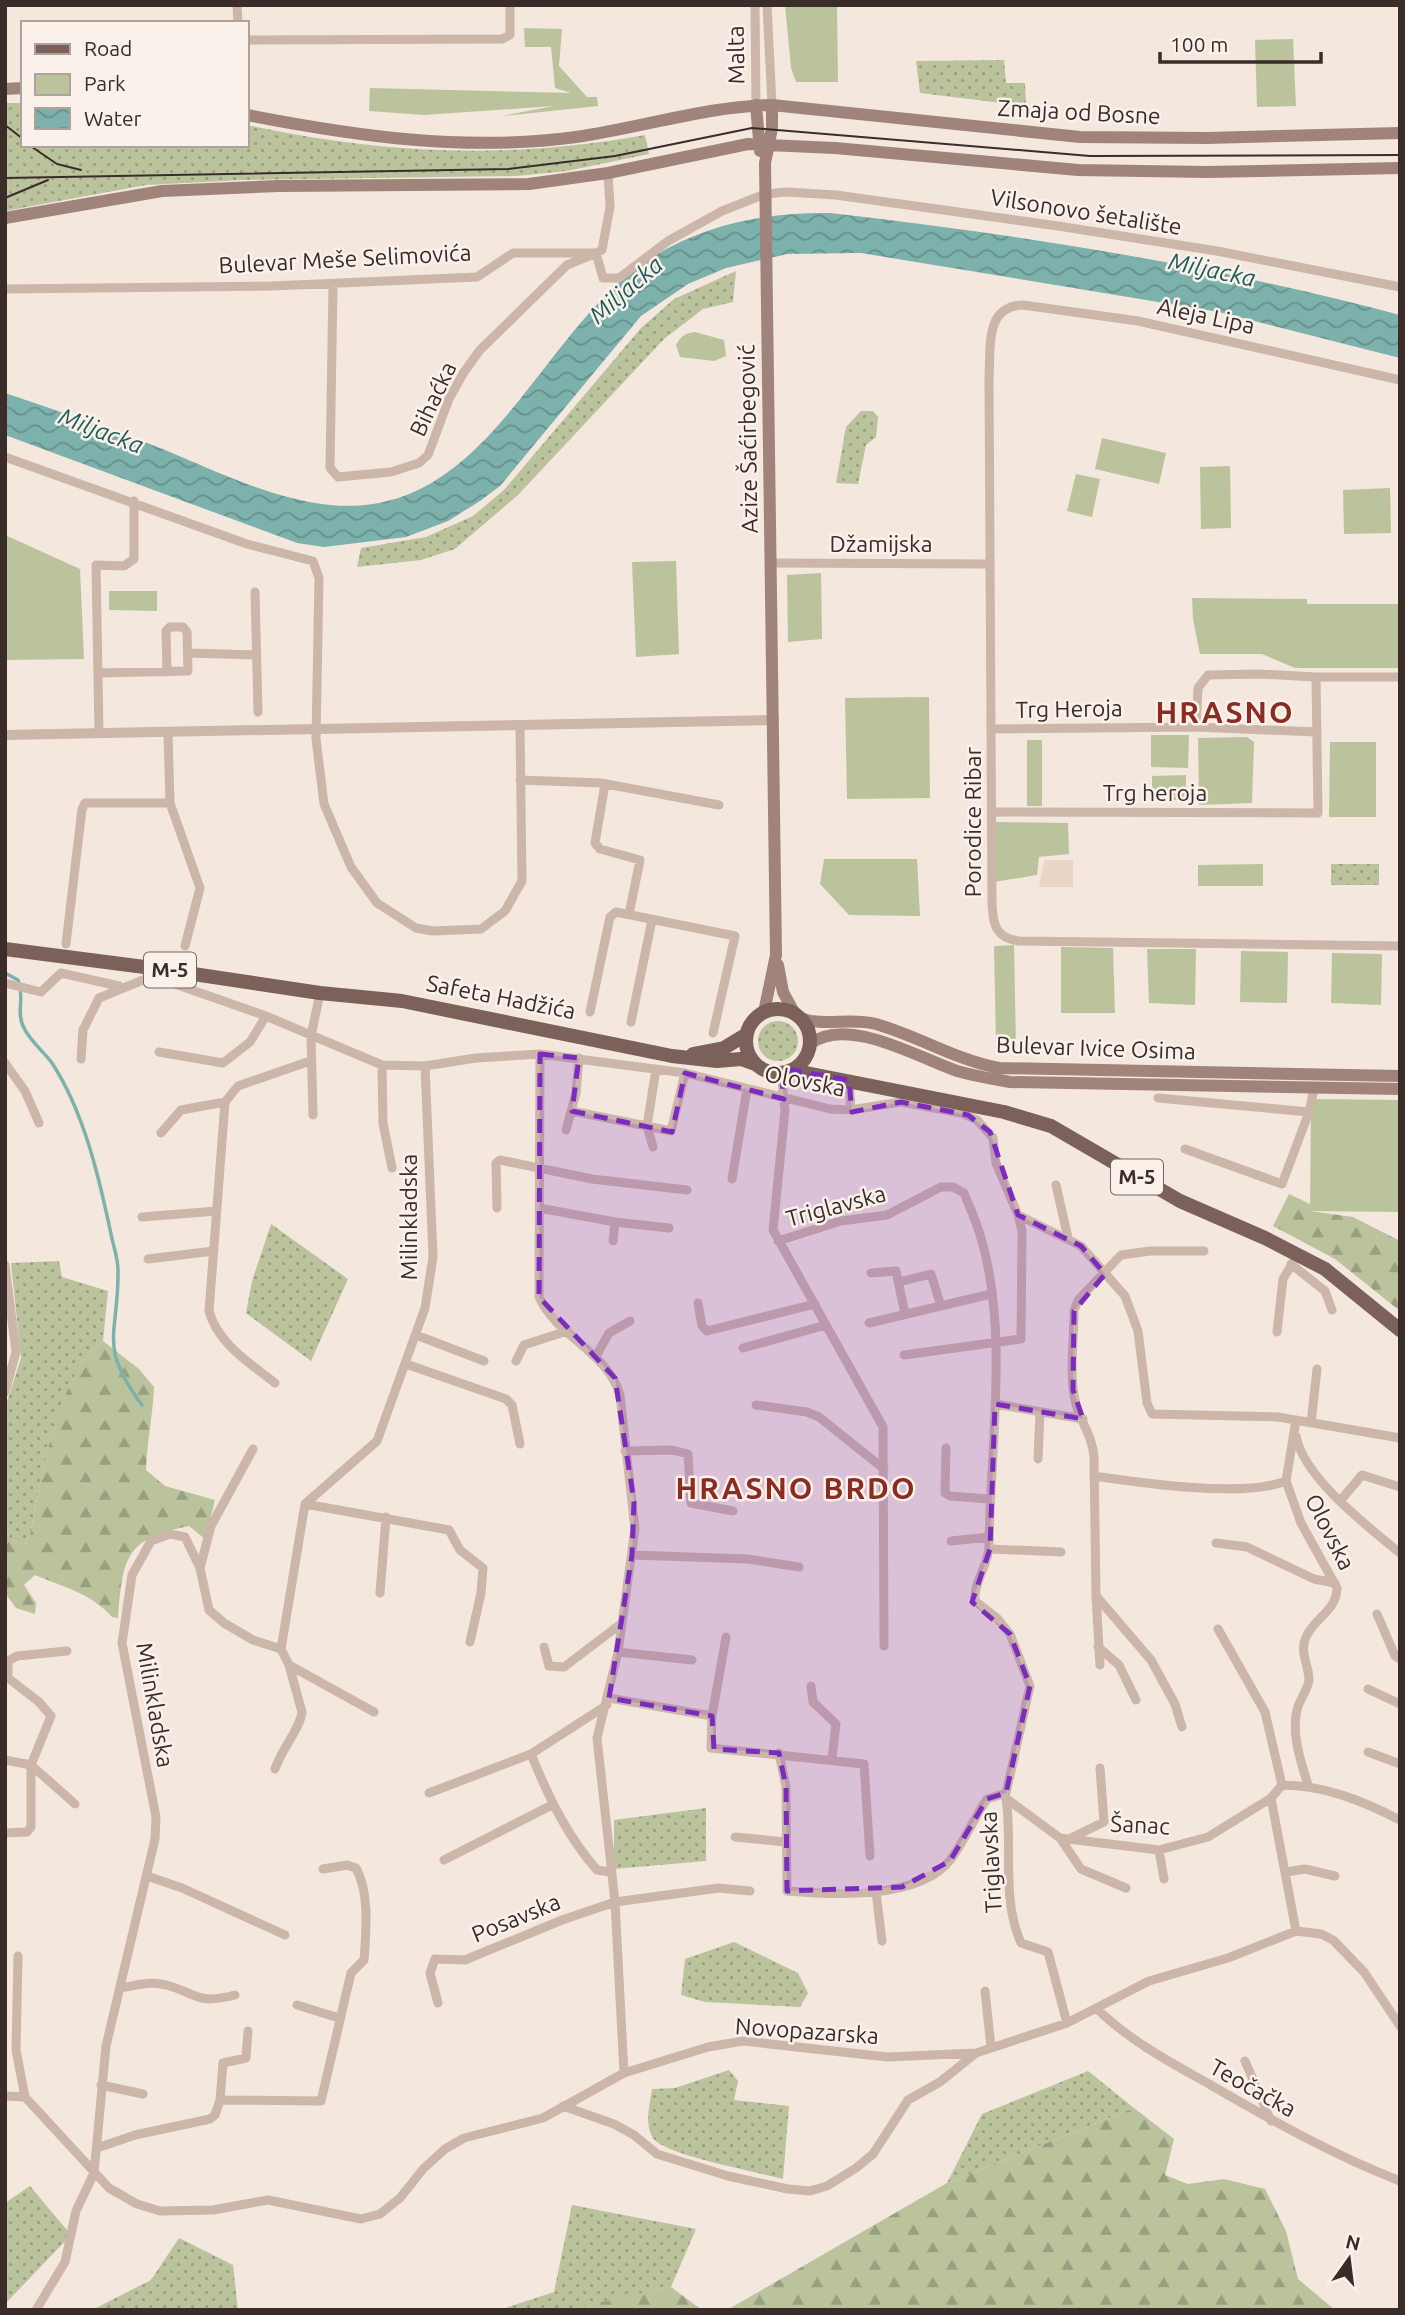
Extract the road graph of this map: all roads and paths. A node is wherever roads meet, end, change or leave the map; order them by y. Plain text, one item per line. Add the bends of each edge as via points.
1 (510, 5) edge
2 (755, 5) edge
3 (767, 5) edge
4 (248, 40) edge
5 (756, 105) junction
6 (772, 105) junction
7 (248, 115) edge
8 (1400, 133) edge
9 (765, 147) junction
10 (1400, 168) edge
11 (608, 173) junction
12 (765, 194) junction
13 (5, 218) edge
14 (596, 253) junction
15 (333, 284) junction
16 (1400, 287) edge
17 (5, 289) edge
18 (1003, 310) joint
19 (1400, 380) edge
20 (5, 457) edge
21 (134, 502) junction
22 (771, 562) junction
23 (990, 564) junction
24 (254, 592) dead end
25 (189, 653) junction
26 (256, 654) junction
27 (167, 672) junction
28 (98, 673) junction
29 (1316, 677) junction
30 (1400, 677) edge
31 (258, 712) dead end
32 (774, 720) junction
33 (520, 726) junction
34 (1196, 727) junction
35 (991, 729) junction
36 (316, 731) junction
37 (1317, 732) junction
38 (99, 733) junction
39 (168, 734) junction
40 (5, 735) edge
41 (520, 780) junction
42 (605, 783) junction
43 (170, 803) junction
44 (719, 805) dead end
45 (992, 812) junction
46 (629, 914) junction
47 (652, 920) junction
48 (66, 944) dead end
49 (185, 946) dead end
50 (1400, 946) edge
51 (5, 949) edge
52 (776, 955) junction
53 (5, 983) edge
54 (121, 987) junction
55 (320, 993) junction
56 (590, 1012) dead end
57 (764, 1012) junction
58 (266, 1016) junction
59 (797, 1016) junction
60 (631, 1021) dead end
61 (713, 1033) dead end
62 (747, 1034) junction
63 (311, 1036) junction
64 (808, 1049) junction
65 (159, 1052) dead end
66 (540, 1054) junction
67 (672, 1056) junction
68 (579, 1058) junction
69 (81, 1059) dead end
70 (310, 1060) junction
71 (5, 1063) edge
72 (755, 1064) junction
73 (382, 1065) junction
74 (425, 1066) junction
75 (656, 1069) junction
76 (786, 1072) junction
77 (685, 1073) junction
78 (1400, 1076) edge
79 (849, 1080) junction
80 (1314, 1088) junction
81 (747, 1089) junction
82 (1400, 1089) edge
83 (1158, 1098) dead end
84 (785, 1099) junction
85 (225, 1102) junction
86 (851, 1110) junction
87 (572, 1111) junction
88 (1309, 1112) junction
89 (313, 1115) dead end
90 (39, 1122) dead end
91 (647, 1126) junction
92 (566, 1130) dead end
93 (161, 1133) dead end
94 (653, 1147) dead end
95 (1185, 1149) dead end
96 (540, 1166) junction
97 (392, 1168) dead end
98 (732, 1179) dead end
99 (1056, 1185) dead end
100 (687, 1190) dead end
101 (497, 1208) dead end
102 (539, 1208) junction
103 (217, 1211) junction
104 (1018, 1216) junction
105 (142, 1217) dead end
106 (615, 1222) junction
107 (669, 1228) dead end
108 (1068, 1238) junction
109 (613, 1241) dead end
110 (778, 1241) junction
111 (214, 1251) junction
112 (1204, 1251) dead end
113 (148, 1259) dead end
114 (1295, 1259) junction
115 (5, 1265) edge
116 (871, 1273) dead end
117 (1105, 1274) junction
118 (899, 1282) junction
119 (990, 1294) junction
120 (698, 1303) dead end
121 (815, 1304) junction
122 (941, 1306) junction
123 (1332, 1310) dead end
124 (905, 1314) junction
125 (630, 1321) dead end
126 (869, 1323) dead end
127 (826, 1325) junction
128 (1400, 1330) edge
129 (568, 1331) junction
130 (1278, 1332) dead end
131 (416, 1335) junction
132 (994, 1341) junction
133 (743, 1349) dead end
134 (904, 1355) dead end
135 (596, 1356) junction
136 (484, 1361) dead end
137 (516, 1361) dead end
138 (406, 1364) junction
139 (1317, 1369) dead end
140 (275, 1383) dead end
141 (5, 1392) edge
142 (995, 1404) junction
143 (756, 1405) dead end
144 (1040, 1412) junction
145 (1083, 1419) junction
146 (1296, 1420) junction
147 (1311, 1423) junction
148 (1294, 1431) junction
149 (1400, 1438) edge
150 (520, 1444) dead end
151 (946, 1448) dead end
152 (253, 1449) dead end
153 (625, 1451) junction
154 (1038, 1460) dead end
155 (884, 1469) junction
156 (1094, 1476) junction
157 (1286, 1481) junction
158 (1400, 1487) edge
159 (989, 1499) junction
160 (1341, 1500) junction
161 (305, 1504) junction
162 (733, 1511) dead end
163 (386, 1517) junction
164 (989, 1537) junction
165 (951, 1541) dead end
166 (1216, 1543) dead end
167 (990, 1549) junction
168 (1061, 1552) dead end
169 (1400, 1553) edge
170 (632, 1555) junction
171 (799, 1567) dead end
172 (200, 1568) junction
173 (1335, 1583) junction
174 (380, 1593) dead end
175 (1096, 1596) junction
176 (1377, 1614) dead end
177 (622, 1623) junction
178 (1218, 1629) dead end
179 (726, 1637) dead end
180 (470, 1642) dead end
181 (884, 1646) dead end
182 (544, 1647) dead end
183 (1098, 1647) junction
184 (281, 1649) junction
185 (67, 1651) dead end
186 (618, 1652) junction
187 (1400, 1659) edge
188 (692, 1660) dead end
189 (289, 1665) junction
190 (1100, 1665) dead end
191 (811, 1686) dead end
192 (1368, 1689) dead end
193 (1136, 1699) dead end
194 (608, 1702) junction
195 (1400, 1704) edge
196 (373, 1712) dead end
197 (712, 1716) junction
198 (1182, 1727) dead end
199 (1367, 1752) dead end
200 (779, 1753) junction
201 (531, 1754) junction
202 (832, 1759) junction
203 (5, 1760) edge
204 (1400, 1764) edge
205 (31, 1766) junction
206 (1100, 1768) dead end
207 (275, 1769) dead end
208 (1282, 1785) junction
209 (1308, 1785) junction
210 (429, 1793) dead end
211 (1006, 1796) junction
212 (1271, 1798) junction
213 (75, 1804) dead end
214 (552, 1805) junction
215 (1400, 1820) edge
216 (5, 1833) edge
217 (735, 1837) dead end
218 (1065, 1838) junction
219 (786, 1842) junction
220 (1159, 1850) junction
221 (870, 1856) dead end
222 (444, 1860) dead end
223 (323, 1869) dead end
224 (611, 1872) junction
225 (1287, 1872) junction
226 (147, 1876) junction
227 (1335, 1877) dead end
228 (1164, 1879) dead end
229 (1126, 1888) dead end
230 (750, 1891) dead end
231 (876, 1892) junction
232 (615, 1902) junction
233 (1296, 1931) junction
234 (285, 1935) dead end
235 (883, 1941) dead end
236 (18, 1956) dead end
237 (121, 1988) junction
238 (985, 1991) dead end
239 (235, 1994) dead end
240 (439, 2003) dead end
241 (297, 2005) dead end
242 (1098, 2010) junction
243 (339, 2018) junction
244 (1067, 2023) junction
245 (1400, 2026) edge
246 (247, 2031) dead end
247 (991, 2047) junction
248 (976, 2053) junction
249 (1245, 2061) dead end
250 (624, 2073) junction
251 (101, 2085) junction
252 (143, 2094) dead end
253 (5, 2096) edge
254 (25, 2096) junction
255 (220, 2101) junction
256 (563, 2106) junction
257 (1271, 2121) junction
258 (97, 2148) junction
259 (94, 2173) junction
260 (1400, 2181) edge
261 (36, 2310) edge

1 - 4 street via 512,27 510,35 502,39
2 - 5 street, Malta
3 - 6 street, Malta
5 - 6 main road, Zmaja od Bosne
5 - 7 main road via 576,137 517,142 377,138
5 - 9 main road, Azize Šaćirbegović
6 - 8 main road, Zmaja od Bosne via 1080,137
6 - 9 main road, Azize Šaćirbegović
9 - 10 main road via 1078,170
9 - 11 main road via 737,144
9 - 12 main road, Azize Šaćirbegović
11 - 13 main road via 529,184 286,185 162,191
11 - 14 street via 605,244
12 - 14 street via 668,241 619,278 603,278
12 - 16 street, Vilsonovo šetalište via 836,195 1058,226
12 - 22 main road, Azize Šaćirbegović
14 - 15 street, Bulevar Meše Selimovića via 513,253 477,277
14 - 15 street, Bihaćka via 567,265 480,350 449,399 428,455 391,472 338,477 330,468
15 - 17 street, Bulevar Meše Selimovića
18 - 19 street, Aleja Lipa via 1023,305 1138,321
18 - 23 street, Porodice Ribar via 992,325 989,378
20 - 21 street
21 - 28 street via 134,559 124,566 96,565
21 - 36 street via 247,544 308,558 316,566
22 - 23 street, Džamijska
22 - 32 main road, Azize Šaćirbegović
23 - 35 street, Porodice Ribar
24 - 26 street
25 - 26 street
25 - 27 street via 188,671
25 - 27 street via 186,629 170,627 166,631
26 - 31 street
27 - 28 street
28 - 38 street
29 - 30 street
29 - 34 street via 1208,675 1198,688
29 - 37 street
32 - 33 street
32 - 52 main road, Azize Šaćirbegović
33 - 36 street
33 - 41 street
34 - 35 street, Trg Heroja
34 - 37 street, Trg Heroja
35 - 45 street, Porodice Ribar
36 - 39 street
36 - 41 street via 324,804 351,867 377,903 416,928 481,929 505,911 522,881
37 - 45 street, Trg heroja via 1318,813
38 - 39 street
38 - 40 street
39 - 43 street
41 - 42 street
42 - 44 street
42 - 46 street via 595,843 600,849 640,860
43 - 48 street via 85,803
43 - 49 street via 200,882
45 - 50 street, Porodice Ribar via 993,923 1007,940
46 - 47 street
46 - 56 street via 616,912 610,917
47 - 60 street
47 - 61 street via 736,936
51 - 55 main road, Safeta Hadžića / M-5
52 - 57 main road, Azize Šaćirbegović
52 - 59 main road, Azize Šaćirbegović via 783,992
53 - 54 street via 41,992 61,974
54 - 58 street via 143,980 172,982
54 - 69 street via 99,998 83,1030
55 - 63 street
55 - 67 main road, Safeta Hadžića / M-5 via 402,1001
57 - 59 main road via 785,1010
57 - 62 main road, M-5
58 - 63 street
58 - 65 street via 250,1042 223,1063
59 - 64 main road via 806,1027
59 - 78 main road, Bulevar Ivice Osima via 817,1022 876,1024 999,1068
62 - 67 main road, Safeta Hadžića / M-5 via 724,1048
62 - 72 main road via 746,1045
63 - 70 street
63 - 73 street, Olovska
64 - 76 main road
64 - 79 main road, M-5 via 820,1068
64 - 80 main road, Bulevar Ivice Osima via 825,1036 858,1036 959,1071 1010,1082
66 - 68 street, Olovska
66 - 74 street, Olovska
66 - 96 street
67 - 72 main road, Safeta Hadžića / M-5 via 741,1059
68 - 75 street, Olovska
68 - 87 street
70 - 85 street via 237,1086
70 - 89 street
71 - 90 street
72 - 76 main road, M-5
73 - 74 street, Olovska
73 - 97 street via 383,1123
74 - 131 street, Milinkladska via 433,1257 431,1283
75 - 77 street, Olovska
75 - 91 street
76 - 79 main road, M-5
76 - 84 street, Triglavska
77 - 81 street, Olovska
77 - 91 street via 673,1128
79 - 86 street
79 - 114 main road, M-5 via 1051,1126 1180,1201
80 - 82 main road, Bulevar Ivice Osima
80 - 88 street
81 - 84 street, Olovska
81 - 98 street
83 - 88 street
84 - 86 street, Olovska
84 - 110 street, Triglavska via 773,1207
85 - 93 street via 181,1110
85 - 103 street
86 - 104 street, Olovska via 901,1102 977,1120 993,1138 996,1163
87 - 91 street
87 - 92 street
88 - 95 street via 1280,1184
91 - 94 street
96 - 100 street via 592,1179
96 - 101 street via 497,1161
96 - 102 street
99 - 108 street
102 - 106 street
102 - 129 street via 539,1297
103 - 105 street
103 - 111 street
104 - 108 street
104 - 132 street, Olovska via 1023,1334 1021,1339
106 - 107 street
106 - 109 street
108 - 117 street
110 - 119 street, Triglavska via 841,1221 887,1215 942,1187 953,1187 964,1193 981,1238
110 - 121 street
111 - 113 street
111 - 140 street via 209,1311 213,1327
112 - 117 street via 1125,1254
114 - 123 street via 1325,1291
114 - 128 main road, M-5 via 1351,1288
114 - 130 street via 1283,1279
115 - 141 street via 16,1352
116 - 118 street via 894,1270
117 - 145 street via 1078,1300 1074,1311 1073,1391
117 - 146 street via 1131,1306 1152,1414
118 - 122 street via 932,1274
118 - 124 street
119 - 122 street
119 - 132 street, Triglavska
120 - 121 street via 707,1331
121 - 127 street
122 - 124 street
124 - 126 street
125 - 135 street via 609,1333
127 - 133 street
127 - 155 street via 881,1421
129 - 135 street
129 - 137 street via 524,1345
131 - 136 street
131 - 138 street, Milinkladska
132 - 134 street
132 - 142 street, Triglavska
135 - 153 street via 615,1378
138 - 150 street via 506,1399 512,1405
138 - 161 street, Milinkladska via 377,1441
139 - 147 street
142 - 144 street
142 - 159 street, Triglavska
143 - 155 street via 819,1416
144 - 145 street
144 - 154 street
145 - 156 street via 1093,1442
146 - 147 street
146 - 148 street, Olovska
147 - 149 street
148 - 157 street, Olovska
148 - 160 street, Olovska via 1302,1453
151 - 159 street via 945,1493
152 - 172 street via 211,1526
153 - 162 street via 685,1452 691,1457 691,1503
153 - 170 street via 634,1502
155 - 181 street
156 - 157 street, Olovska via 1168,1486 1262,1487
156 - 175 street
157 - 173 street, Olovska via 1301,1523
158 - 160 street, Olovska via 1362,1475
159 - 164 street, Triglavska
160 - 169 street, Olovska
161 - 163 street
161 - 184 street
163 - 174 street
163 - 180 street via 449,1530 460,1550 479,1562 483,1575
164 - 165 street
164 - 167 street, Triglavska
166 - 173 street via 1247,1547 1314,1579
167 - 168 street
167 - 211 street, Triglavska via 975,1601 1010,1634 1030,1686
170 - 171 street via 748,1559
170 - 177 street
172 - 184 street, Milinkladska via 209,1610 253,1640
172 - 226 street, Milinkladska via 181,1534 151,1541 140,1556 127,1599 122,1643 156,1817
173 - 209 street, Olovska via 1333,1606 1304,1641 1309,1677 1296,1717
175 - 183 street
175 - 198 street via 1151,1660
176 - 187 street
177 - 182 street via 564,1667 549,1666
177 - 186 street
178 - 208 street via 1265,1712
179 - 197 street
183 - 190 street
183 - 193 street via 1119,1665
184 - 189 street
185 - 205 street via 8,1661 8,1678 51,1716
186 - 188 street
186 - 194 street
189 - 196 street
189 - 207 street via 302,1719 286,1741
191 - 202 street via 813,1702 836,1724
192 - 195 street
194 - 197 street
194 - 201 street
194 - 224 street via 597,1738
197 - 200 street via 711,1748
199 - 204 street
200 - 202 street
200 - 219 street via 786,1787
201 - 210 street
201 - 214 street
202 - 221 street via 866,1767
203 - 205 street
205 - 213 street
205 - 216 street via 31,1827 27,1832
206 - 218 street via 1104,1822
208 - 209 street
208 - 212 street, Šanac
209 - 215 street via 1363,1802
211 - 218 street, Šanac
211 - 231 street, Triglavska via 987,1799 950,1861 925,1879
211 - 244 street, Triglavska via 1010,1903 1016,1931 1021,1943 1046,1950
212 - 220 street, Šanac via 1208,1837
212 - 225 street
214 - 222 street
214 - 224 street via 592,1864 604,1873
217 - 219 street
218 - 220 street, Šanac
218 - 229 street via 1081,1869
219 - 231 street via 787,1891
220 - 228 street
223 - 243 street via 356,1868 365,1909 364,1960 351,1973
224 - 232 street
225 - 227 street via 1306,1869
225 - 233 street
226 - 234 street
226 - 237 street, Milinkladska
230 - 232 street, Posavska via 719,1888
231 - 235 street
232 - 240 street, Posavska via 465,1960 435,1959 430,1973
232 - 250 street
233 - 242 street, Novopazarska via 1228,1958 1149,1981
233 - 245 street via 1333,1940 1364,1972
236 - 254 street via 16,2050
237 - 239 street via 164,1984 199,2000
237 - 251 street, Milinkladska
238 - 247 street
241 - 243 street
242 - 244 street, Novopazarska
242 - 257 street, Teočačka via 1147,2051
243 - 255 street via 321,2101
244 - 247 street, Novopazarska
246 - 255 street via 246,2058 223,2063
247 - 248 street, Novopazarska
248 - 250 street, Novopazarska via 887,2057 743,2041
248 - 256 street, Novopazarska via 908,2100 873,2154 827,2186 810,2191 728,2176 657,2154 614,2124
249 - 257 street
250 - 256 street, Novopazarska
251 - 252 street
251 - 258 street, Milinkladska
253 - 254 street
254 - 259 street, Novopazarska
255 - 258 street via 210,2119
256 - 259 street, Novopazarska via 543,2118 464,2138 445,2149 380,2214 360,2219 268,2200 213,2210 160,2211 118,2195
257 - 260 street, Teočačka
258 - 259 street, Milinkladska
259 - 261 street, Milinkladska via 76,2211 65,2262

